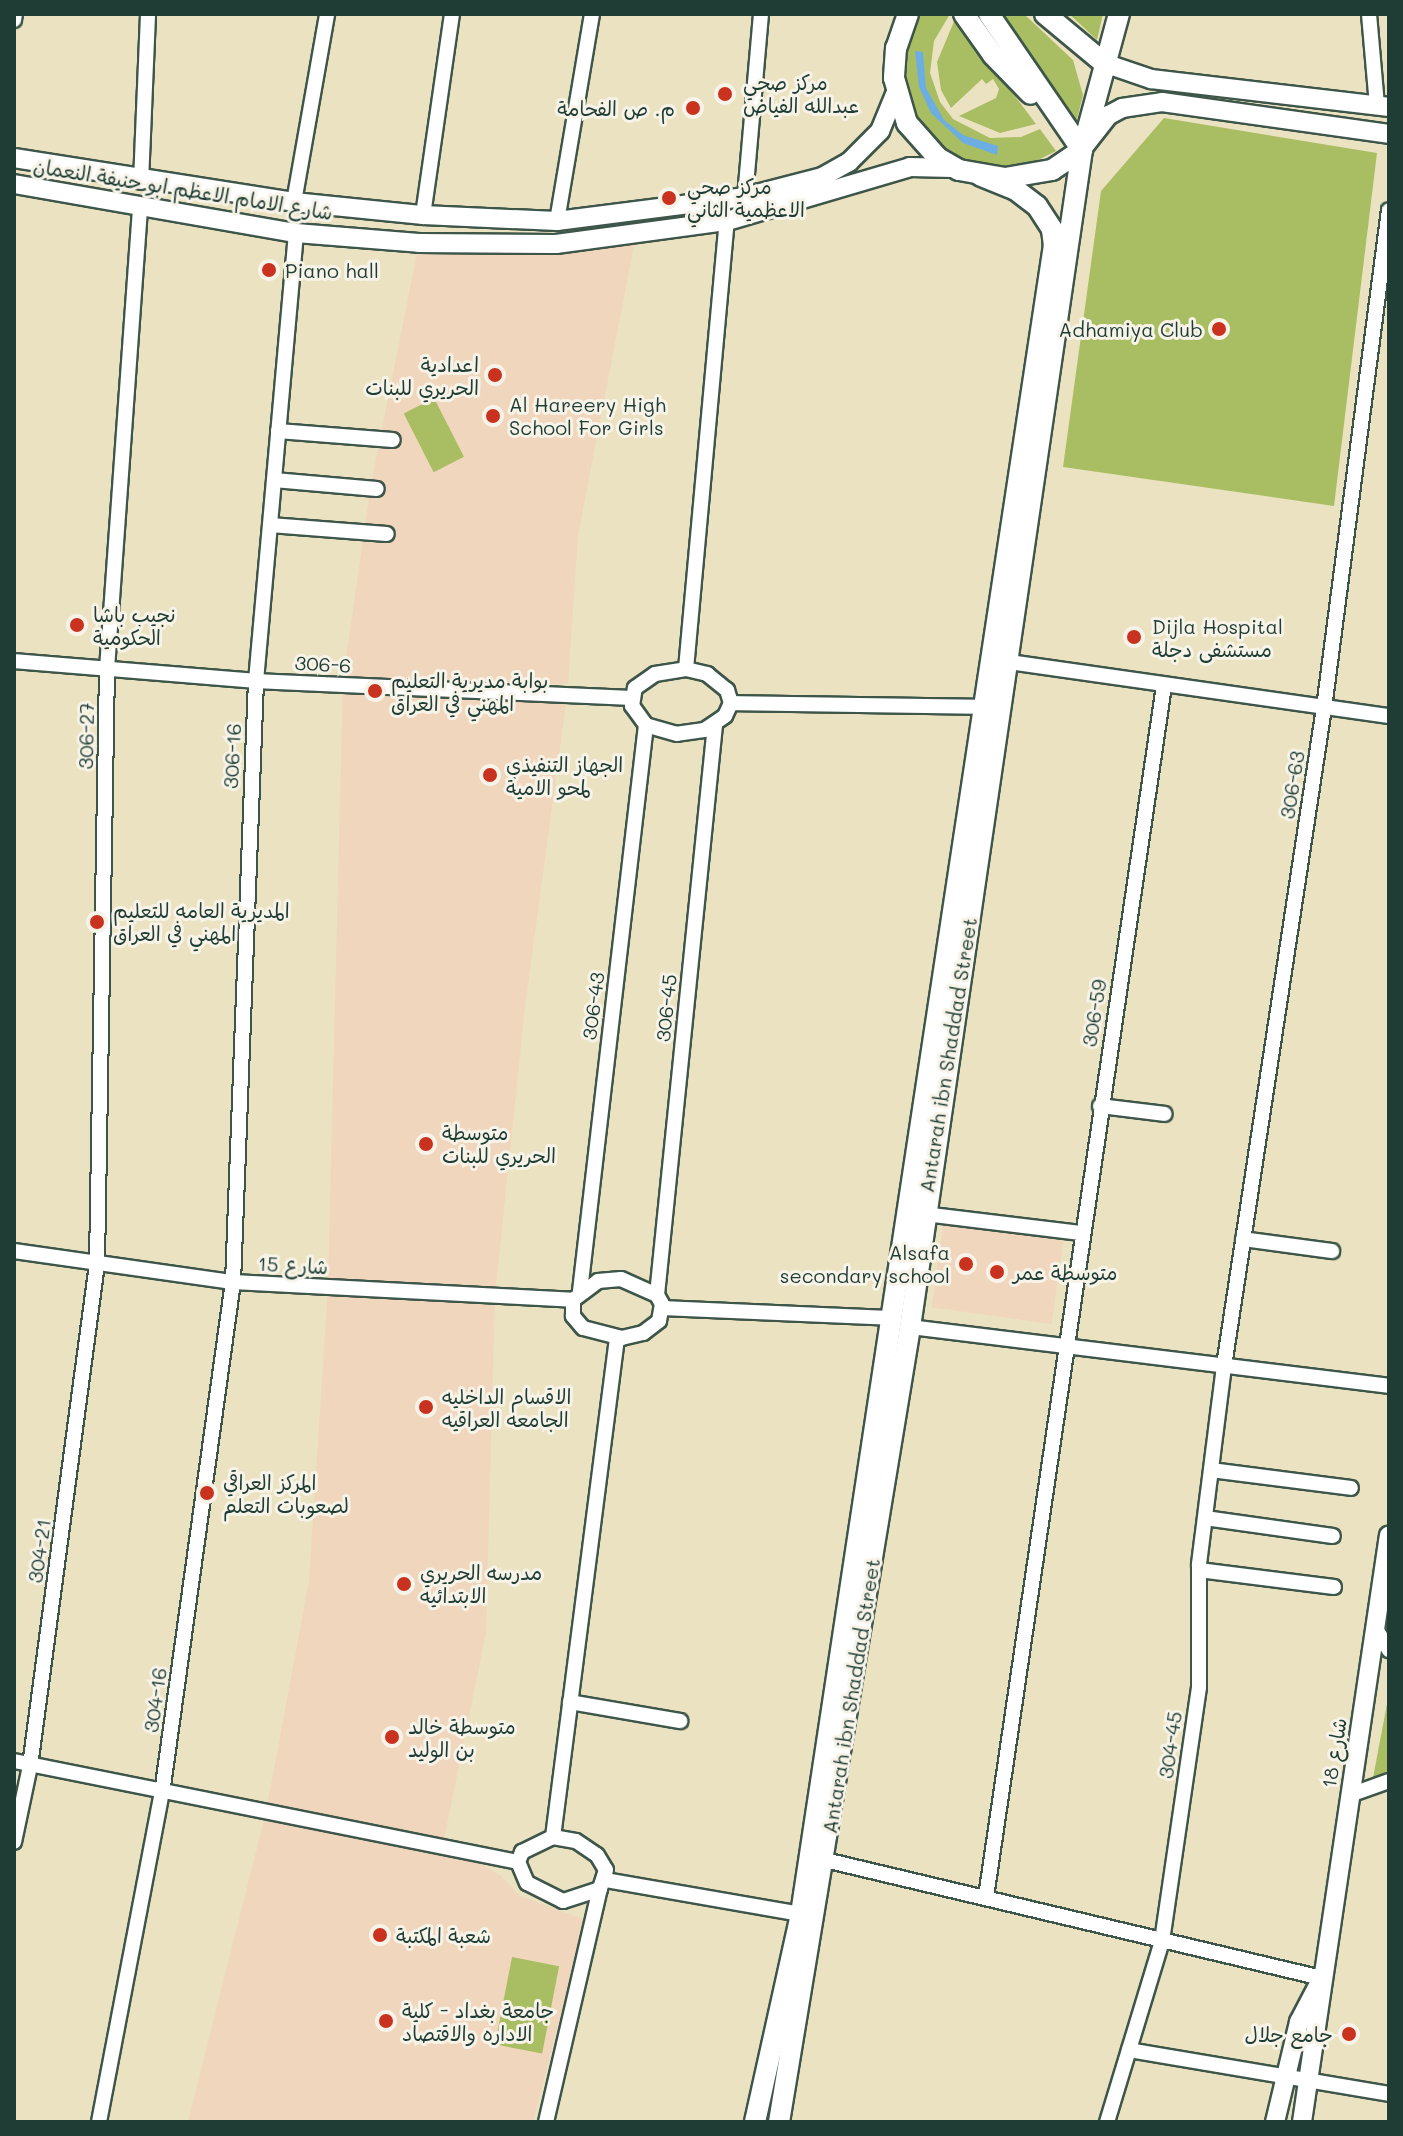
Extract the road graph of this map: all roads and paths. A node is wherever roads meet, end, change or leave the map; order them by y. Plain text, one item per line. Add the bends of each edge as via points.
1 (148, 14) edge
2 (327, 14) edge
3 (452, 14) edge
4 (592, 14) edge
5 (761, 14) edge
6 (908, 14) edge
7 (964, 14) edge
8 (989, 14) edge
9 (1045, 14) edge
10 (1119, 14) edge
11 (1369, 14) edge
12 (1104, 63) junction
13 (896, 92) junction
14 (1383, 106) edge
15 (1052, 112) junction
16 (1389, 134) edge
17 (1082, 150) junction
18 (14, 158) edge
19 (959, 170) junction
20 (981, 176) junction
21 (141, 182) junction
22 (14, 184) edge
23 (745, 197) junction
24 (294, 202) junction
25 (140, 209) junction
26 (1389, 210) edge
27 (423, 215) junction
28 (557, 221) junction
29 (727, 221) junction
30 (296, 233) junction
31 (278, 431) junction
32 (393, 440) dead end
33 (274, 480) junction
34 (377, 489) dead end
35 (270, 525) junction
36 (387, 534) dead end
37 (14, 661) edge
38 (1009, 662) junction
39 (107, 669) junction
40 (686, 669) junction
41 (256, 681) junction
42 (1164, 686) junction
43 (631, 698) junction
44 (731, 703) junction
45 (986, 707) junction
46 (1324, 708) junction
47 (1389, 716) edge
48 (646, 725) junction
49 (715, 725) junction
50 (1100, 1106) junction
51 (1165, 1114) dead end
52 (924, 1214) junction
53 (1080, 1233) junction
54 (1243, 1239) junction
55 (14, 1251) edge
56 (1332, 1251) dead end
57 (97, 1264) junction
58 (233, 1282) junction
59 (576, 1295) junction
60 (660, 1302) junction
61 (902, 1322) junction
62 (617, 1338) junction
63 (1064, 1346) junction
64 (1224, 1366) junction
65 (1389, 1386) edge
66 (1211, 1470) junction
67 (1351, 1488) dead end
68 (1205, 1518) junction
69 (1389, 1535) edge
70 (1333, 1536) dead end
71 (1199, 1570) junction
72 (1334, 1587) dead end
73 (1375, 1627) junction
74 (1389, 1650) edge
75 (570, 1702) junction
76 (680, 1721) dead end
77 (14, 1761) edge
78 (30, 1766) junction
79 (1389, 1781) edge
80 (162, 1793) junction
81 (1350, 1795) junction
82 (553, 1837) junction
83 (14, 1842) edge
84 (825, 1860) junction
85 (518, 1862) junction
86 (603, 1884) junction
87 (986, 1897) junction
88 (801, 1914) junction
89 (1162, 1941) junction
90 (1322, 1978) junction
91 (1129, 2050) junction
92 (1285, 2075) junction
93 (1310, 2079) junction
94 (1389, 2094) edge
95 (99, 2122) edge
96 (546, 2122) edge
97 (755, 2122) edge
98 (779, 2122) edge
99 (1107, 2122) edge
100 (1275, 2122) edge
101 (1302, 2122) edge

1 - 21 street
2 - 24 street
3 - 27 street
4 - 28 street
5 - 23 street
6 - 13 main road via 896,48
7 - 15 main road via 993,55
8 - 15 main road
9 - 12 main road
10 - 12 main road, Antarah ibn Shaddad Street
11 - 14 street
12 - 14 main road via 1151,79
12 - 17 main road, Antarah ibn Shaddad Street
13 - 19 main road via 921,143
13 - 23 main road, شارع الامام الاعظم ابو حنيفة النعمان via 880,131 849,162 822,177
15 - 17 main road
16 - 17 main road via 1138,103 1109,115
17 - 20 main road via 1032,176
17 - 38 main road, Antarah ibn Shaddad Street
18 - 21 main road, شارع الامام الاعظم ابو حنيفة النعمان
19 - 20 main road
19 - 29 main road, شارع الامام الاعظم ابو حنيفة النعمان via 910,167
20 - 45 main road, Antarah ibn Shaddad Street via 1016,190 1037,206 1052,229 1054,246
21 - 24 main road, شارع الامام الاعظم ابو حنيفة النعمان
22 - 25 main road, شارع الامام الاعظم ابو حنيفة النعمان
23 - 28 main road, شارع الامام الاعظم ابو حنيفة النعمان
24 - 27 main road, شارع الامام الاعظم ابو حنيفة النعمان
25 - 30 main road, شارع الامام الاعظم ابو حنيفة النعمان
25 - 39 street, 306-27
26 - 46 street, 306-63
27 - 28 main road, شارع الامام الاعظم ابو حنيفة النعمان
29 - 30 main road, شارع الامام الاعظم ابو حنيفة النعمان via 556,244 419,243
29 - 40 street
30 - 31 street, 306-16
31 - 32 street
31 - 33 street, 306-16
33 - 34 street
33 - 35 street, 306-16
35 - 36 street
35 - 41 street, 306-16
37 - 39 street, 306-6
38 - 42 street
38 - 52 main road, Antarah ibn Shaddad Street
39 - 41 street, 306-6
39 - 57 street, 306-27
40 - 43 street via 655,674
40 - 44 street via 718,681
41 - 43 street, 306-6
41 - 58 street, 306-16
42 - 46 street
42 - 50 street, 306-59
43 - 48 street via 635,714
44 - 45 street
44 - 49 street
45 - 61 main road, Antarah ibn Shaddad Street
46 - 47 street
46 - 54 street, 306-63
48 - 49 street via 677,734
48 - 59 street, 306-43
49 - 60 street, 306-45
50 - 51 street
50 - 53 street, 306-59
52 - 53 street
52 - 61 main road, Antarah ibn Shaddad Street
53 - 63 street, 306-59
54 - 56 street
54 - 64 street, 306-63
55 - 57 street, شارع 15
57 - 58 street, شارع 15
57 - 78 street, 304-21
58 - 59 street, شارع 15
58 - 80 street, 304-16
59 - 60 street, شارع 15 via 598,1281 621,1279
59 - 62 street via 573,1316 583,1328
60 - 61 street, شارع 15
60 - 62 street via 652,1328
61 - 63 street, شارع 15
61 - 84 main road, Antarah ibn Shaddad Street
61 - 88 main road, Antarah ibn Shaddad Street
62 - 75 street
63 - 64 street, شارع 15
63 - 87 street, 306-59
64 - 65 street, شارع 15
64 - 66 street, 304-45
66 - 67 street
66 - 68 street, 304-45
68 - 70 street
68 - 71 street, 304-45
69 - 73 main road, شارع 18
71 - 72 street
71 - 89 street, 304-45 via 1202,1659
73 - 74 street
73 - 81 main road, شارع 18
75 - 76 street
75 - 82 street
77 - 78 street
78 - 80 street
78 - 83 street, 304-21
79 - 81 street
80 - 85 street
80 - 95 street, 304-16
81 - 90 main road, شارع 18
82 - 85 street via 529,1846
82 - 86 street via 591,1848 606,1870
84 - 87 street
84 - 98 main road, Antarah ibn Shaddad Street
85 - 86 street via 527,1883 553,1899 573,1901
86 - 88 street
86 - 96 street
87 - 89 street
88 - 97 main road, Antarah ibn Shaddad Street
89 - 90 street
89 - 91 street, 304-45
90 - 92 main road, شارع 18 via 1303,2010
90 - 93 main road, شارع 18
91 - 92 street
91 - 99 street, 304-45
92 - 93 street
92 - 100 main road, شارع 18
93 - 94 street
93 - 101 main road, شارع 18

